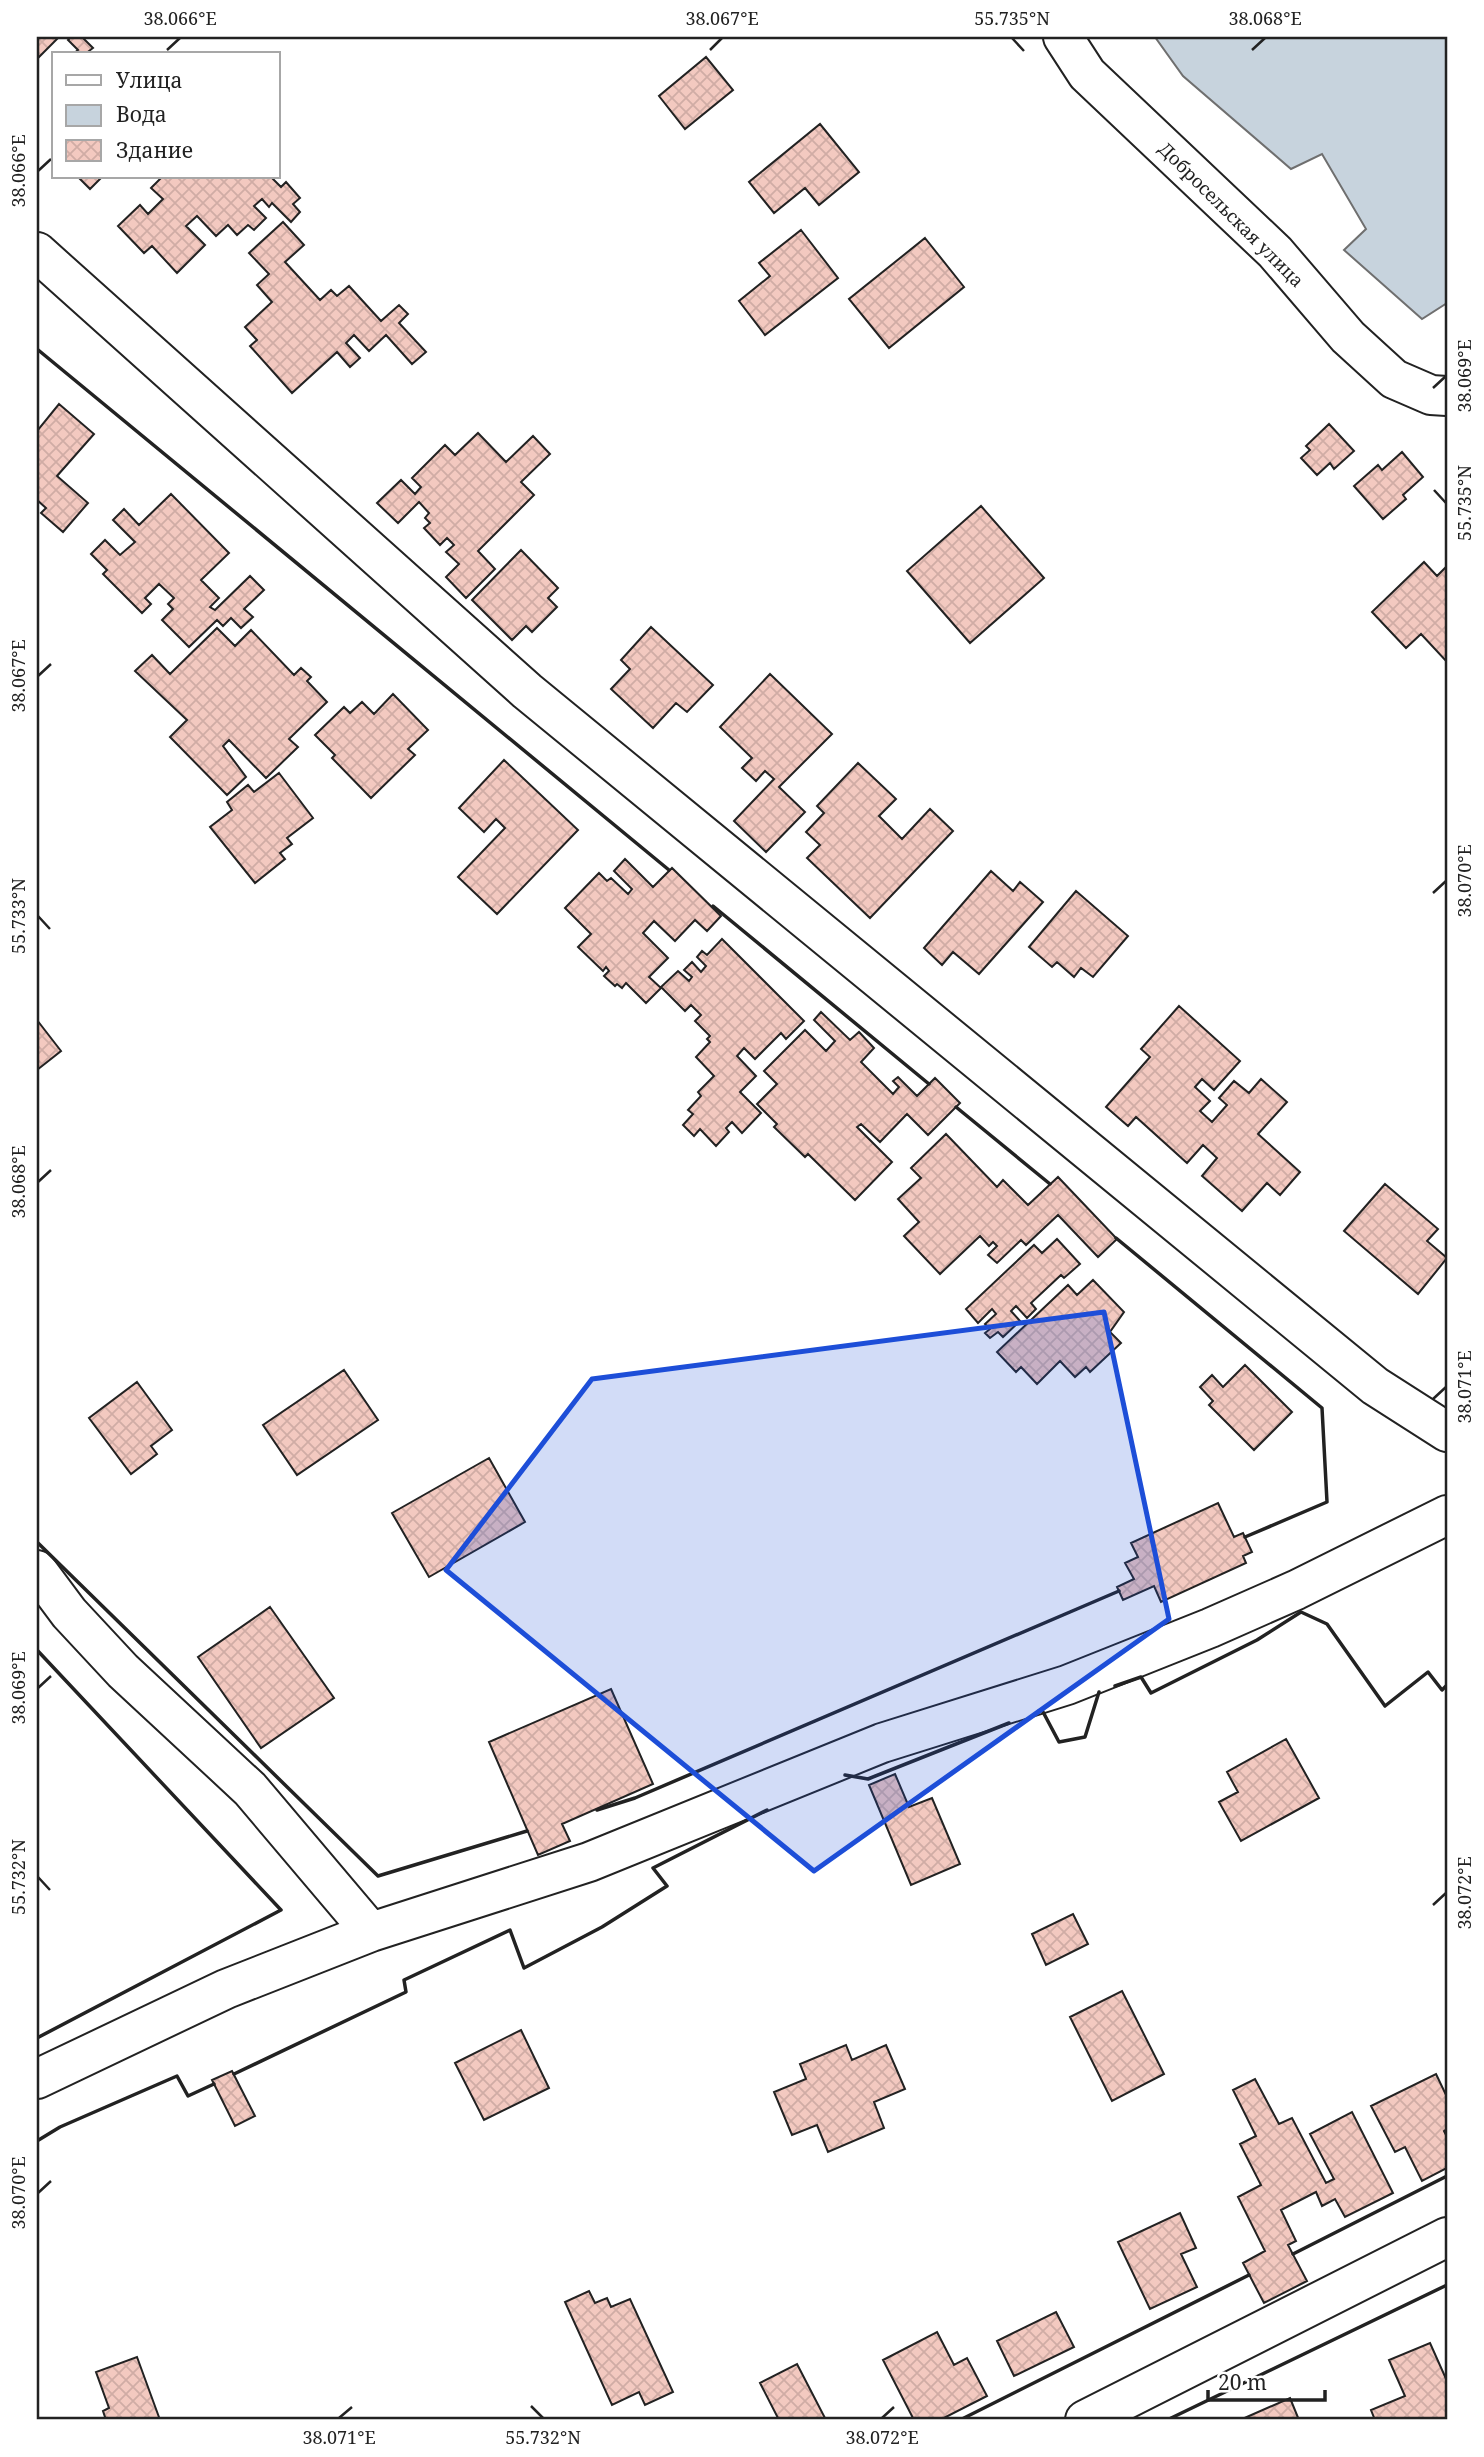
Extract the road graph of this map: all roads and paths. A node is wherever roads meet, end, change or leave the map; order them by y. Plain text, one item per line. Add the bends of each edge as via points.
1 (1063, 37) edge
2 (37, 252) edge
3 (1447, 396) edge
4 (1447, 1432) edge
5 (1447, 1515) edge
6 (37, 1570) edge
7 (371, 1932) junction
8 (37, 2078) edge
9 (1447, 2237) edge
10 (1085, 2420) edge

1 - 3 street, Добросельская улица via 1087,74 1275,252 1348,337 1394,379 1431,396
2 - 4 street via 527,691 1376,1386
5 - 7 street via 1296,1590 1067,1685 882,1743 589,1862
6 - 7 street via 122,1671 250,1789
7 - 8 street via 226,1989
9 - 10 street

